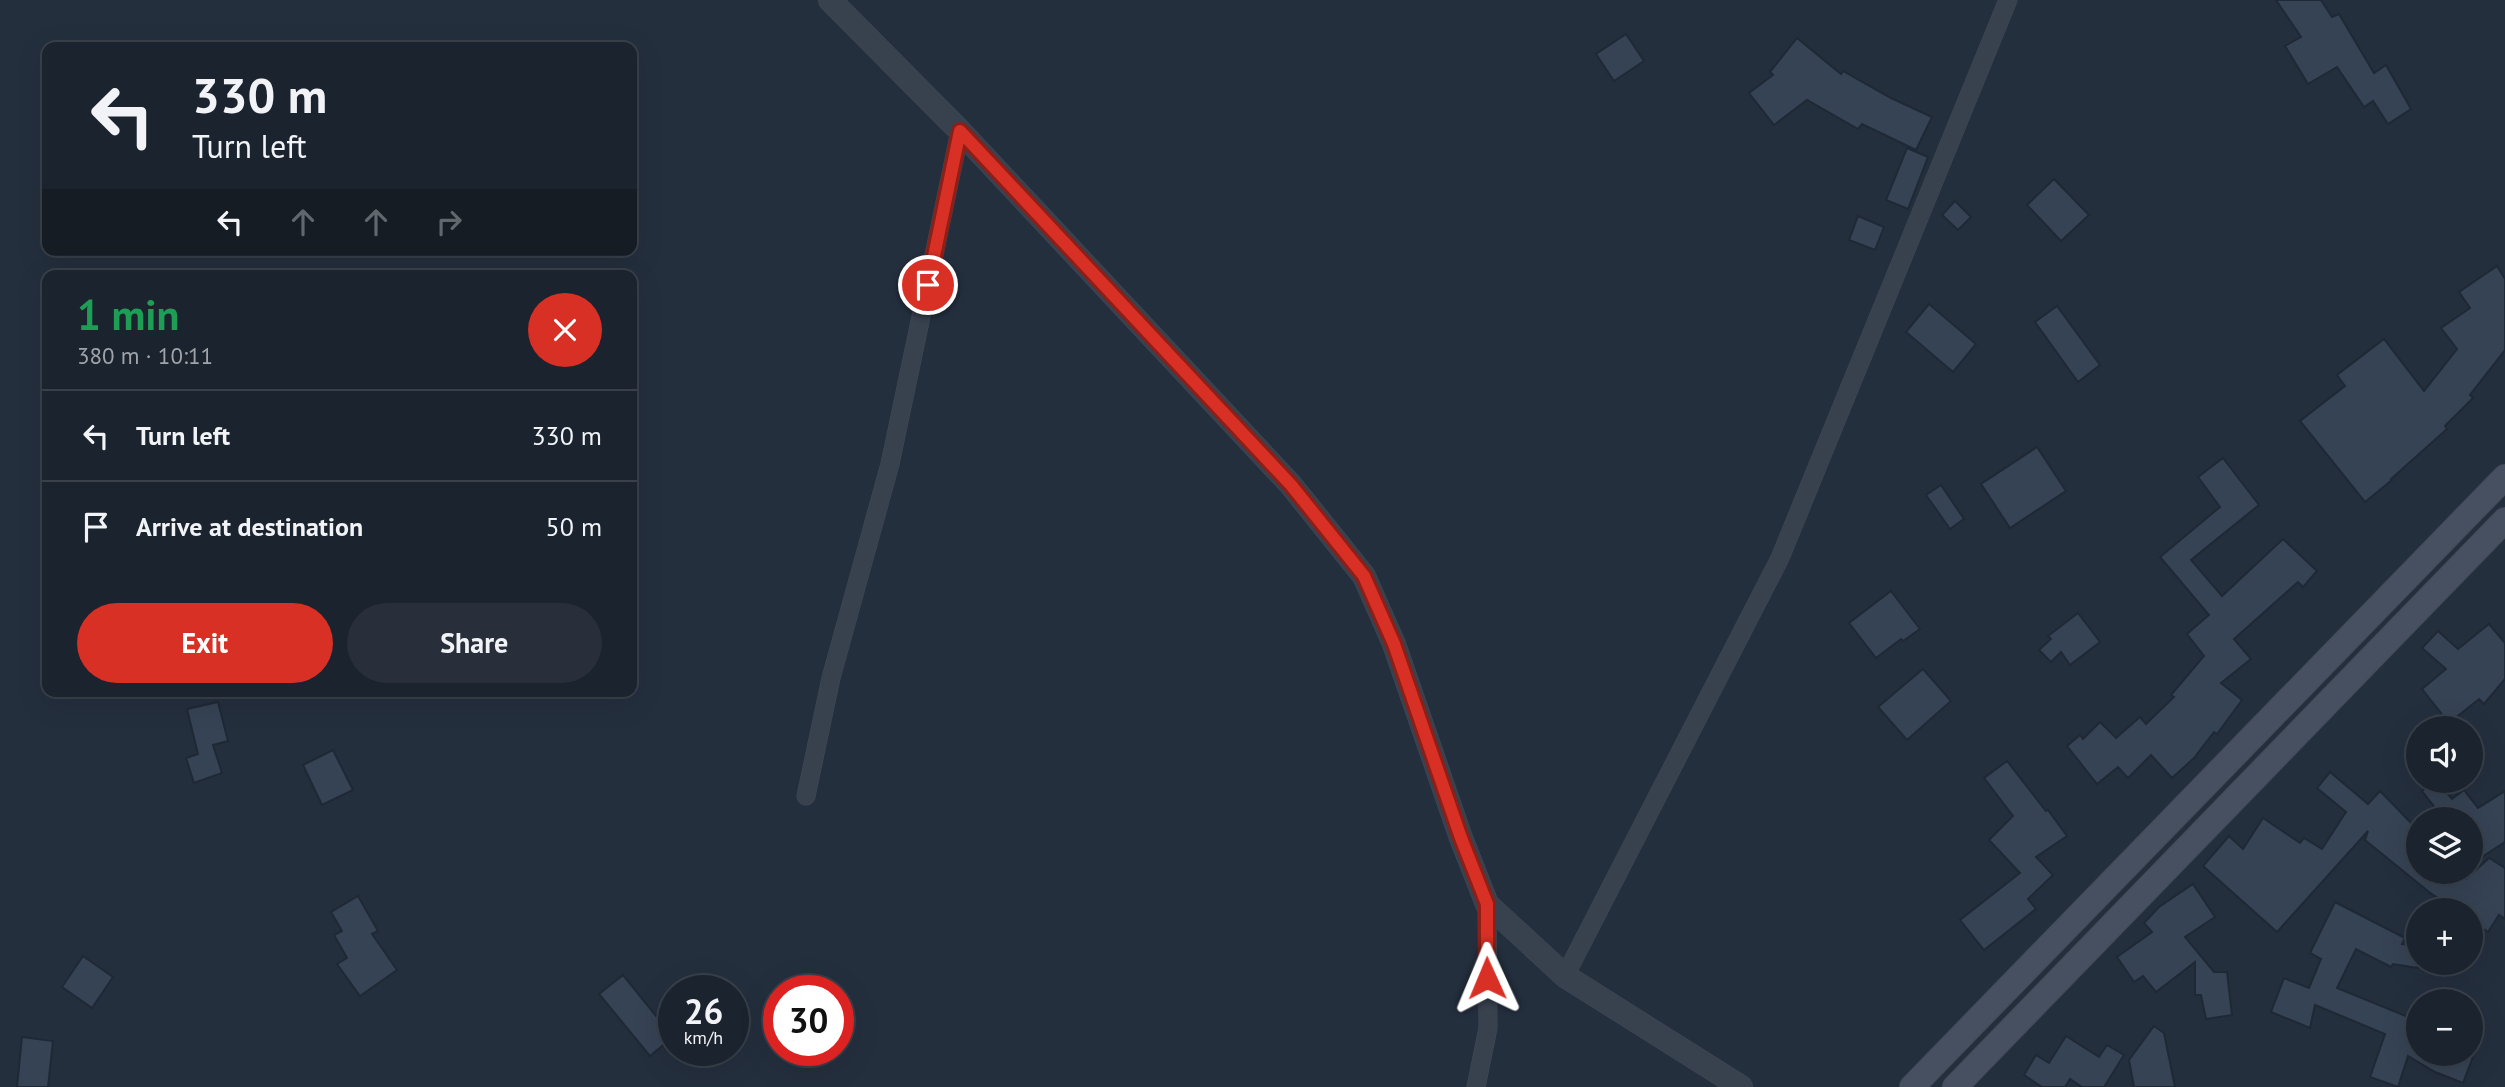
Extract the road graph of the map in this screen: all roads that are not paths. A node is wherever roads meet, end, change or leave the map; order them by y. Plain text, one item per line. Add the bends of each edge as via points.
1 (830, 0) edge
2 (2008, 0) edge
3 (960, 131) junction
4 (2505, 477) edge
5 (2505, 520) edge
6 (806, 796) dead end
7 (1487, 904) junction
8 (1565, 975) junction
9 (1476, 1087) edge
10 (1741, 1087) edge
11 (1912, 1087) edge
12 (1955, 1087) edge

1 - 3 street
2 - 8 street via 1780,558
3 - 6 street via 890,464 831,678
3 - 7 street via 1291,485 1364,576 1394,644
4 - 11 main road
5 - 12 main road
7 - 8 street
7 - 9 street via 1488,1028
8 - 10 street

